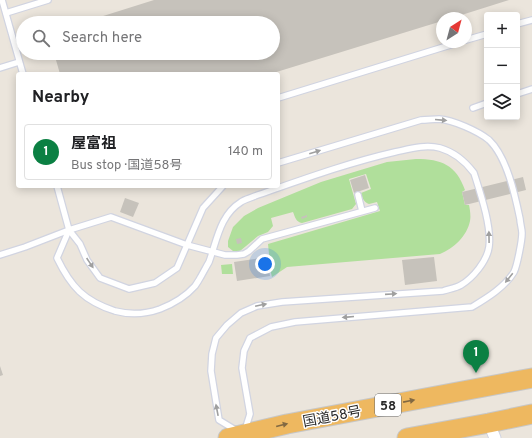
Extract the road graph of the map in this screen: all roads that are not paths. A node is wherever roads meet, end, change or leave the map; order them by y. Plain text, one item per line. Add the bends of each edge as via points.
1 (2, 0) edge
2 (48, 0) edge
3 (6, 13) junction
4 (532, 20) edge
5 (520, 23) edge
6 (484, 35) edge
7 (472, 38) edge
8 (16, 48) edge
9 (440, 48) edge
10 (20, 62) joint
11 (0, 68) edge
12 (22, 72) edge
13 (532, 89) edge
14 (520, 93) edge
15 (280, 97) edge
16 (484, 104) edge
17 (473, 108) dead end
18 (280, 162) edge
19 (58, 188) edge
20 (221, 188) edge
21 (279, 188) edge
22 (280, 188) edge
23 (358, 195) dead end
24 (375, 208) dead end
25 (362, 211) junction
26 (69, 230) junction
27 (187, 245) junction
28 (212, 251) junction
29 (0, 254) edge
30 (532, 378) edge
31 (532, 414) edge
32 (492, 430) edge
33 (236, 436) edge
34 (410, 438) edge

1 - 3 lane
2 - 3 lane
3 - 8 lane
4 - 5 lane
6 - 7 lane
9 - 15 lane
10 - 11 lane
10 - 12 lane
13 - 14 lane
16 - 17 lane
18 -> 33 lane via 421,120 439,119 455,122 489,140 501,156 513,188 522,234 520,250 514,272 496,292 472,307 295,322 271,327 250,338 244,351 242,368 250,414
19 - 26 lane
20 - 27 lane via 203,208
21 -> 28 lane via 241,202 228,214 219,229
33 -> 22 lane via 219,420 211,371 216,338 241,313 257,306 282,302 443,291 460,286 474,275 483,263 489,248 489,227 474,173 455,154 439,148 420,146 379,156
23 - 25 lane
24 - 25 lane
25 - 28 lane via 262,239 249,251 237,256
26 - 27 lane via 111,217
26 -> 27 lane via 100,278 129,288 155,283 177,268
26 - 28 lane via 57,258 75,288 103,307 130,314 153,312 183,297 196,286
26 - 29 lane
27 - 28 lane
33 -> 30 highway, 国道58号 / 58
31 - 32 highway
32 - 34 highway

